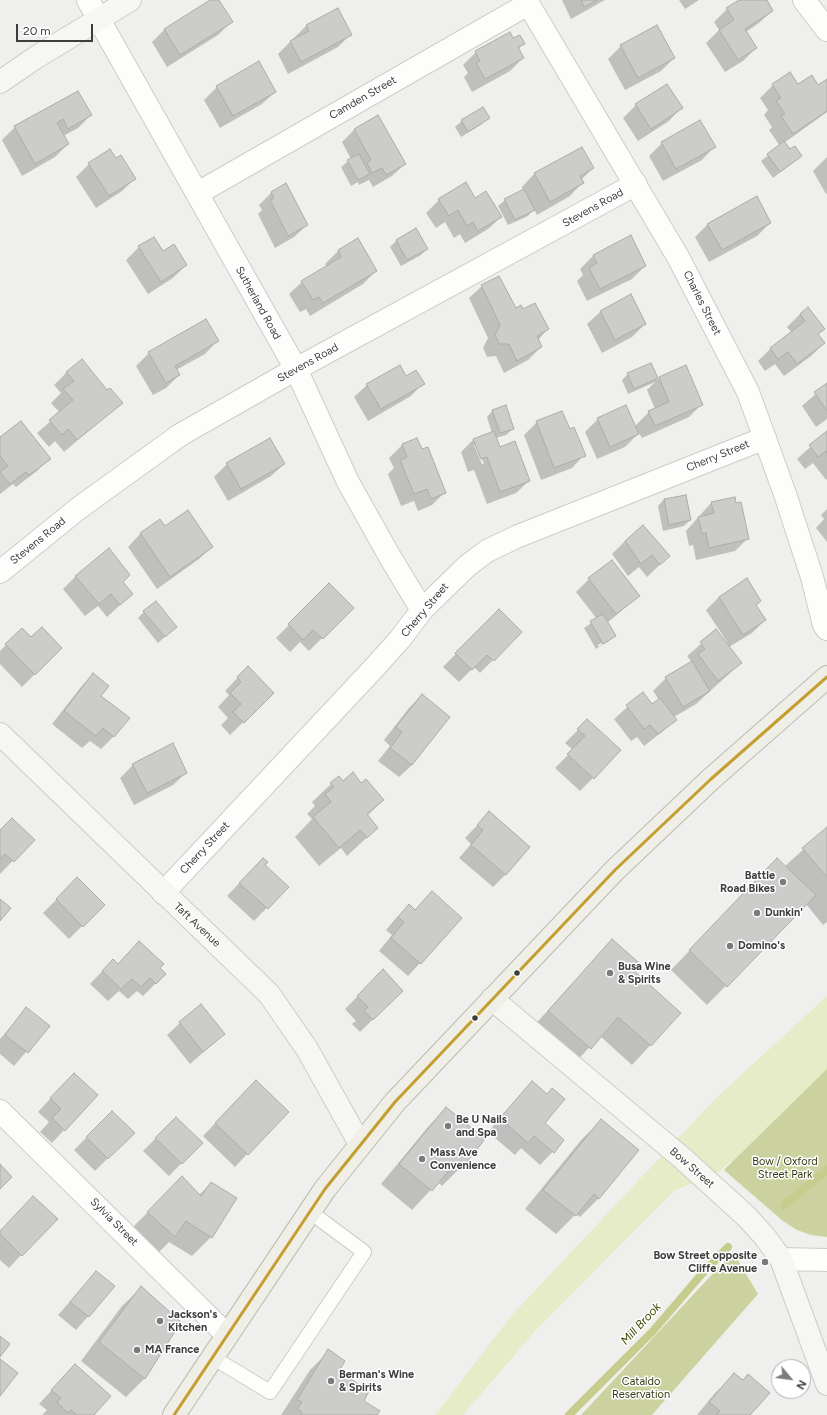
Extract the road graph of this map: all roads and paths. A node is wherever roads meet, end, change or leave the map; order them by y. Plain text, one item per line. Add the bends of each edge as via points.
1 (88, 0) edge
2 (130, 0) edge
3 (804, 0) edge
4 (527, 2) edge
5 (99, 19) junction
6 (827, 30) edge
7 (0, 82) edge
8 (636, 184) junction
9 (198, 193) junction
10 (296, 369) junction
11 (765, 438) junction
12 (0, 572) edge
13 (422, 610) junction
14 (827, 629) edge
15 (827, 677) edge
16 (0, 734) edge
17 (163, 893) junction
18 (492, 999) junction
19 (0, 1111) edge
20 (360, 1144) junction
21 (309, 1211) junction
22 (780, 1259) junction
23 (827, 1260) edge
24 (227, 1334) junction
25 (212, 1357) junction
26 (827, 1384) edge
27 (174, 1415) edge

1 - 5 street, Sutherland Road
2 - 5 street
3 - 6 street
4 - 8 street, Charles Street
4 - 9 street, Camden Street
5 - 7 street
5 - 9 street, Sutherland Road
8 - 10 street, Stevens Road
8 - 11 street, Charles Street via 678,257 748,392
9 - 10 street, Sutherland Road
10 - 12 street, Stevens Road via 180,435 79,508
10 - 13 street, Sutherland Road via 348,482
11 - 13 street, Cherry Street via 487,551 467,566
11 - 14 street, Charles Street via 786,494
13 - 17 street, Cherry Street via 400,640
15 - 18 main road via 711,778 650,836
16 - 17 street, Taft Avenue
17 - 20 street, Taft Avenue via 269,994 307,1049
18 - 20 main road via 395,1102
18 - 22 street, Bow Street via 723,1195 766,1237
19 - 24 street, Sylvia Street
20 - 21 main road
21 - 24 main road
21 - 25 lane via 364,1252 270,1392
22 - 23 street
22 - 26 street, Bow Street
24 - 25 main road
25 - 27 main road

